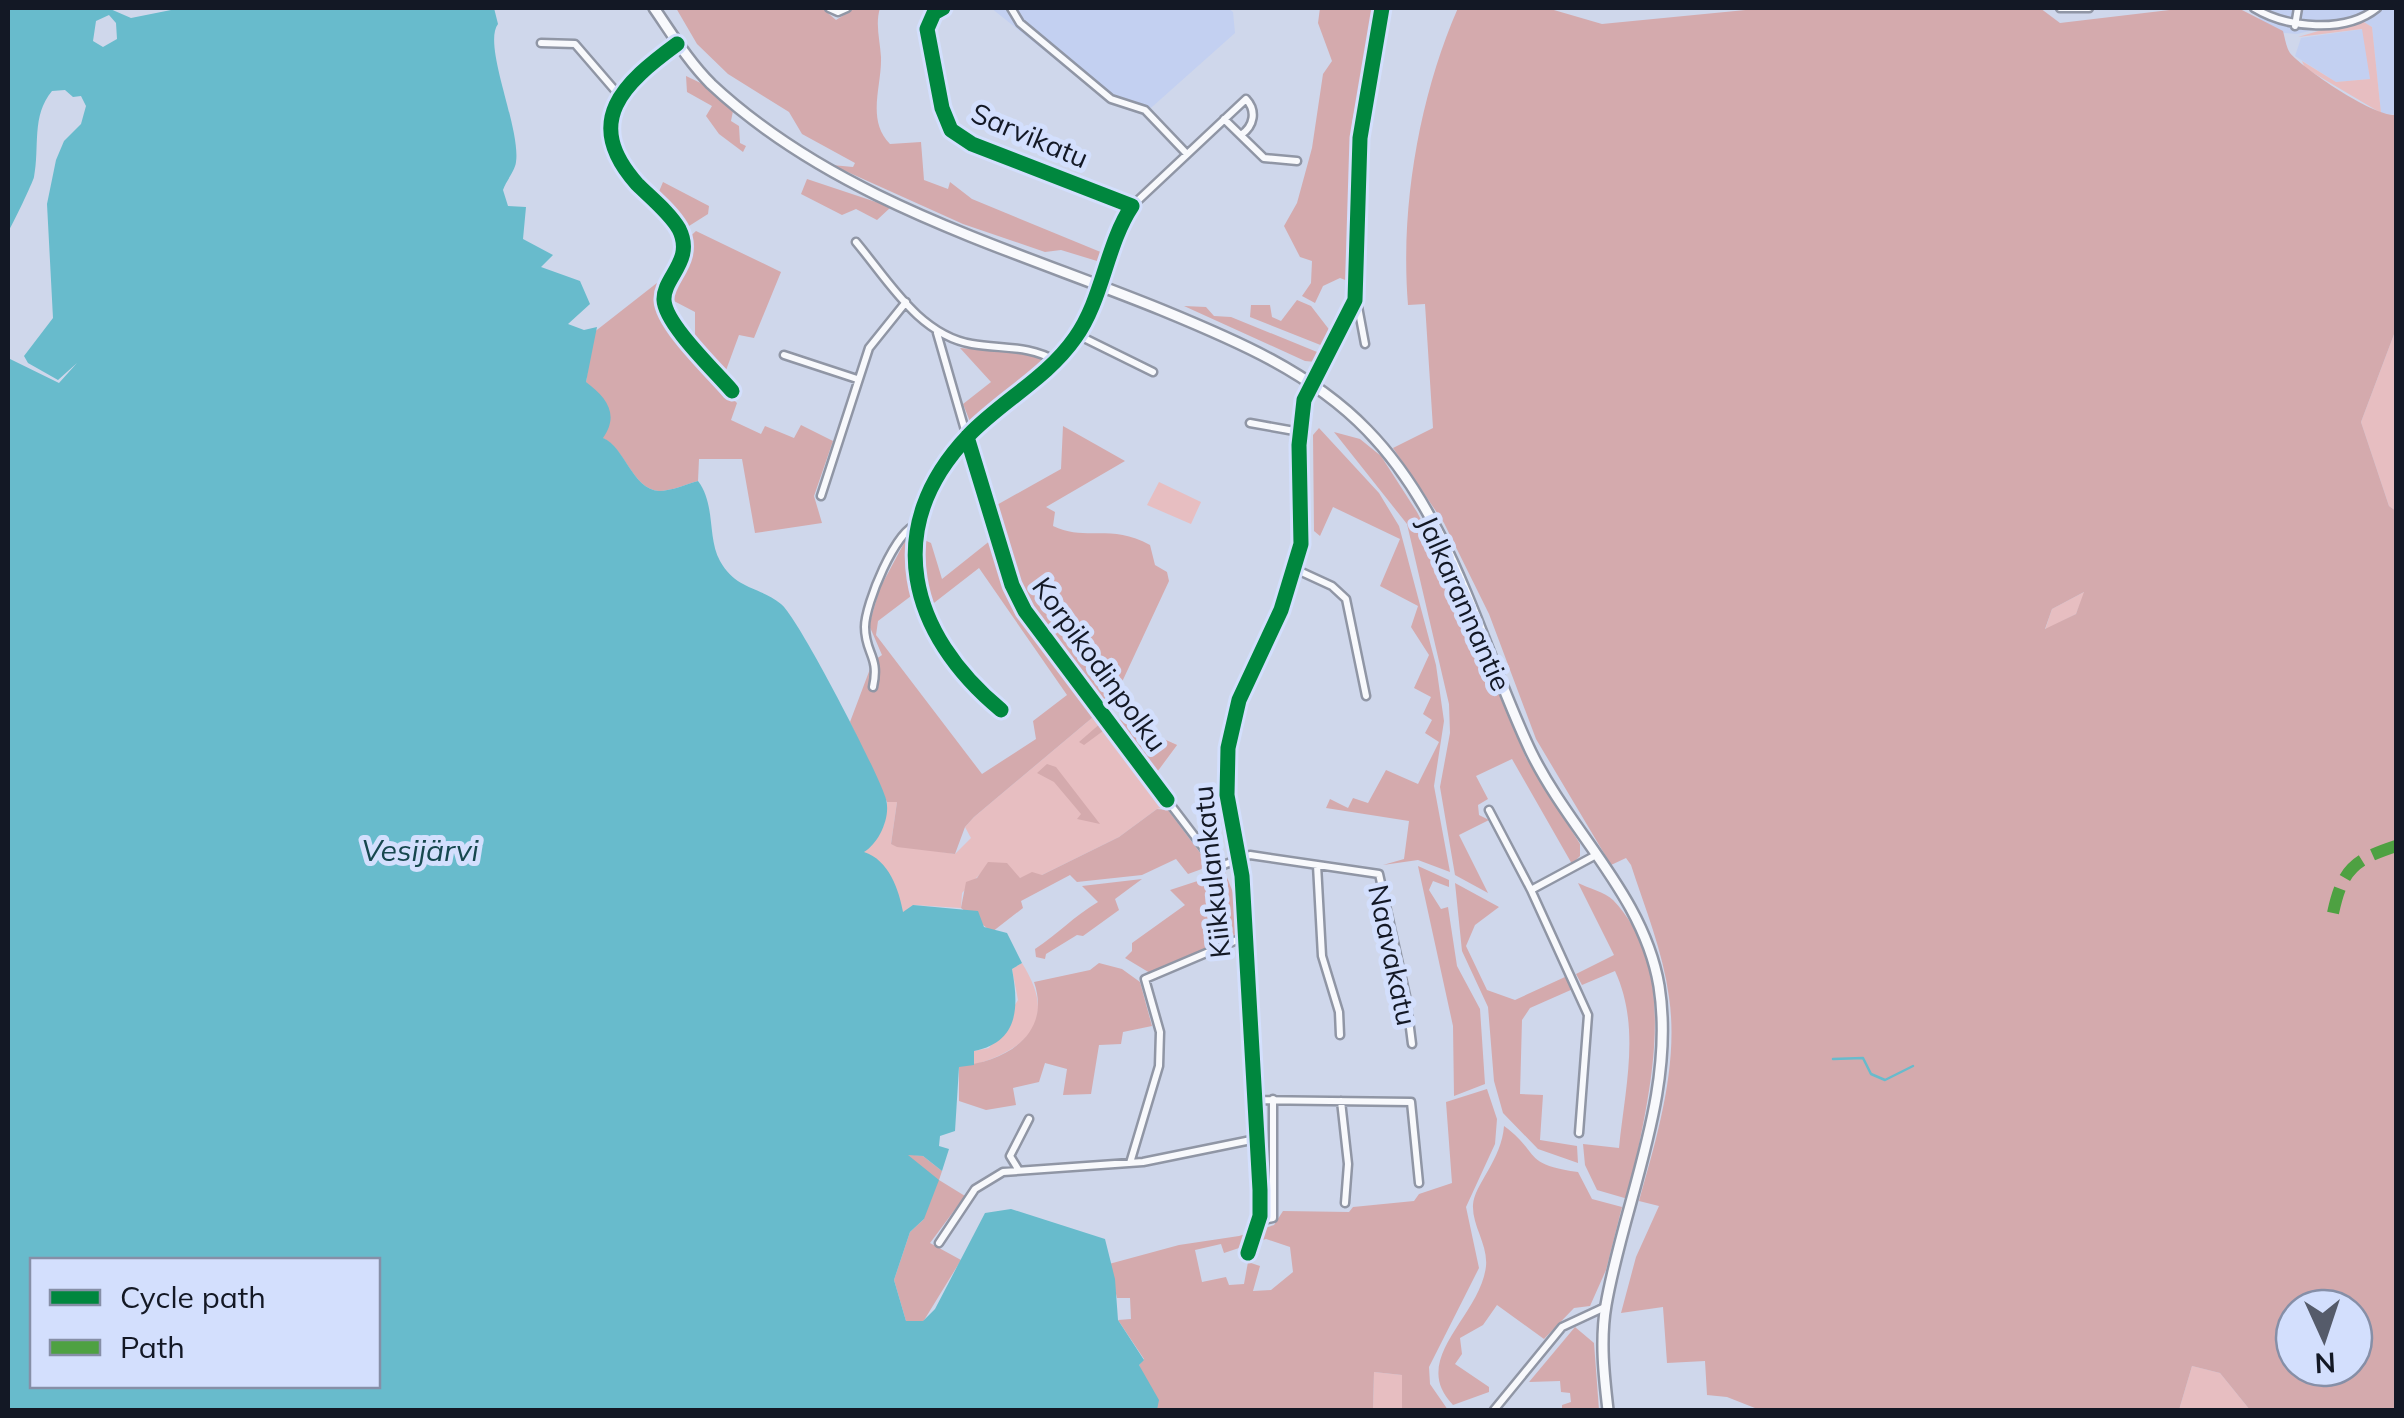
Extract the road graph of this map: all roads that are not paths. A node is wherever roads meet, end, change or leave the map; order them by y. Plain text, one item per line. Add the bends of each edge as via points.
1 (654, 8) edge
2 (830, 8) edge
3 (846, 8) edge
4 (944, 8) edge
5 (1011, 8) edge
6 (1382, 8) edge
7 (2089, 8) edge
8 (2254, 8) edge
9 (2298, 8) edge
10 (2377, 8) edge
11 (2065, 12) edge
12 (2296, 26) junction
13 (540, 43) dead end
14 (678, 44) junction
15 (618, 95) junction
16 (1224, 119) junction
17 (1241, 135) junction
18 (1188, 154) junction
19 (1297, 161) dead end
20 (1132, 206) junction
21 (856, 242) dead end
22 (1100, 286) junction
23 (1356, 293) junction
24 (906, 302) junction
25 (937, 333) junction
26 (1078, 335) junction
27 (1366, 344) dead end
28 (784, 355) dead end
29 (1056, 361) junction
30 (1153, 372) dead end
31 (857, 379) junction
32 (1310, 384) junction
33 (732, 391) dead end
34 (1250, 423) dead end
35 (1300, 432) junction
36 (967, 437) junction
37 (821, 496) dead end
38 (917, 525) junction
39 (1295, 569) junction
40 (873, 687) dead end
41 (1366, 696) dead end
42 (1001, 710) dead end
43 (1167, 800) dead end
44 (1490, 810) dead end
45 (1596, 855) junction
46 (1240, 858) junction
47 (1316, 865) junction
48 (1531, 890) junction
49 (1244, 937) junction
50 (1340, 1035) dead end
51 (1412, 1044) dead end
52 (1273, 1099) junction
53 (1254, 1100) junction
54 (1341, 1101) junction
55 (1030, 1119) dead end
56 (1579, 1133) dead end
57 (1256, 1139) junction
58 (1010, 1156) junction
59 (1130, 1162) junction
60 (1019, 1170) junction
61 (1003, 1172) junction
62 (1419, 1182) dead end
63 (1344, 1203) dead end
64 (1260, 1216) junction
65 (939, 1243) dead end
66 (1248, 1253) dead end
67 (1606, 1307) junction
68 (1494, 1410) edge
69 (1608, 1410) edge

1 - 14 main road, Jalkarannantie
2 - 3 street
4 - 20 street, Sarvikatu via 927,30 951,130
5 - 18 street via 1020,24 1092,85 1145,110
6 - 23 street via 1360,138
7 - 11 street
8 - 12 street
9 - 12 street
10 - 12 street
13 - 15 street via 575,44
14 - 15 street
14 - 22 main road, Jalkarannantie via 723,94 818,166
15 - 33 street via 610,111 614,148 680,230 683,260 666,291 668,316
16 - 17 street
16 - 17 street via 1246,99 1252,124
16 - 18 street
17 - 19 street via 1264,158
18 - 20 street
20 - 22 street
21 - 24 street
22 - 26 street
22 - 32 main road, Jalkarannantie via 1243,344
23 - 27 street
23 - 32 street, Kiikkulankatu
24 - 25 street
24 - 31 street via 869,348
25 - 29 street via 1040,352
25 - 36 street
26 - 29 street
26 - 30 street
28 - 31 street
29 - 36 street
31 - 37 street
32 - 35 street, Kiikkulankatu
32 - 45 main road, Jalkarannantie via 1372,434 1428,516 1532,755
34 - 35 street
35 - 39 street, Kiikkulankatu via 1302,528
36 - 38 street
38 - 40 street via 902,532 869,602 864,626 877,663
38 - 42 street via 913,555 920,604 967,674
39 - 41 street via 1332,586 1349,604
39 - 46 street, Kiikkulankatu via 1239,700 1228,748 1228,795
43 - 46 street via 1216,865
44 - 48 street
45 - 48 street
45 - 67 main road, Jalkarannantie via 1650,949 1662,1025 1650,1124
46 - 47 street, Naavakatu
46 - 49 street, Kiikkulankatu
47 - 50 street via 1322,956
47 - 51 street, Naavakatu via 1378,874
48 - 56 street via 1588,1015
49 - 53 street, Kiikkulankatu
49 - 59 street via 1146,979 1160,1032 1159,1066
52 - 53 street
52 - 54 street
52 - 64 street via 1274,1218
53 - 57 street, Kiikkulankatu
54 - 62 street via 1411,1102
54 - 63 street via 1348,1164
55 - 58 street
57 - 59 street
57 - 64 street, Kiikkulankatu
58 - 60 street
58 - 61 street
59 - 60 street
60 - 61 street
61 - 65 street via 975,1189
64 - 66 street
67 - 68 street via 1562,1326
67 - 69 main road, Jalkarannantie

